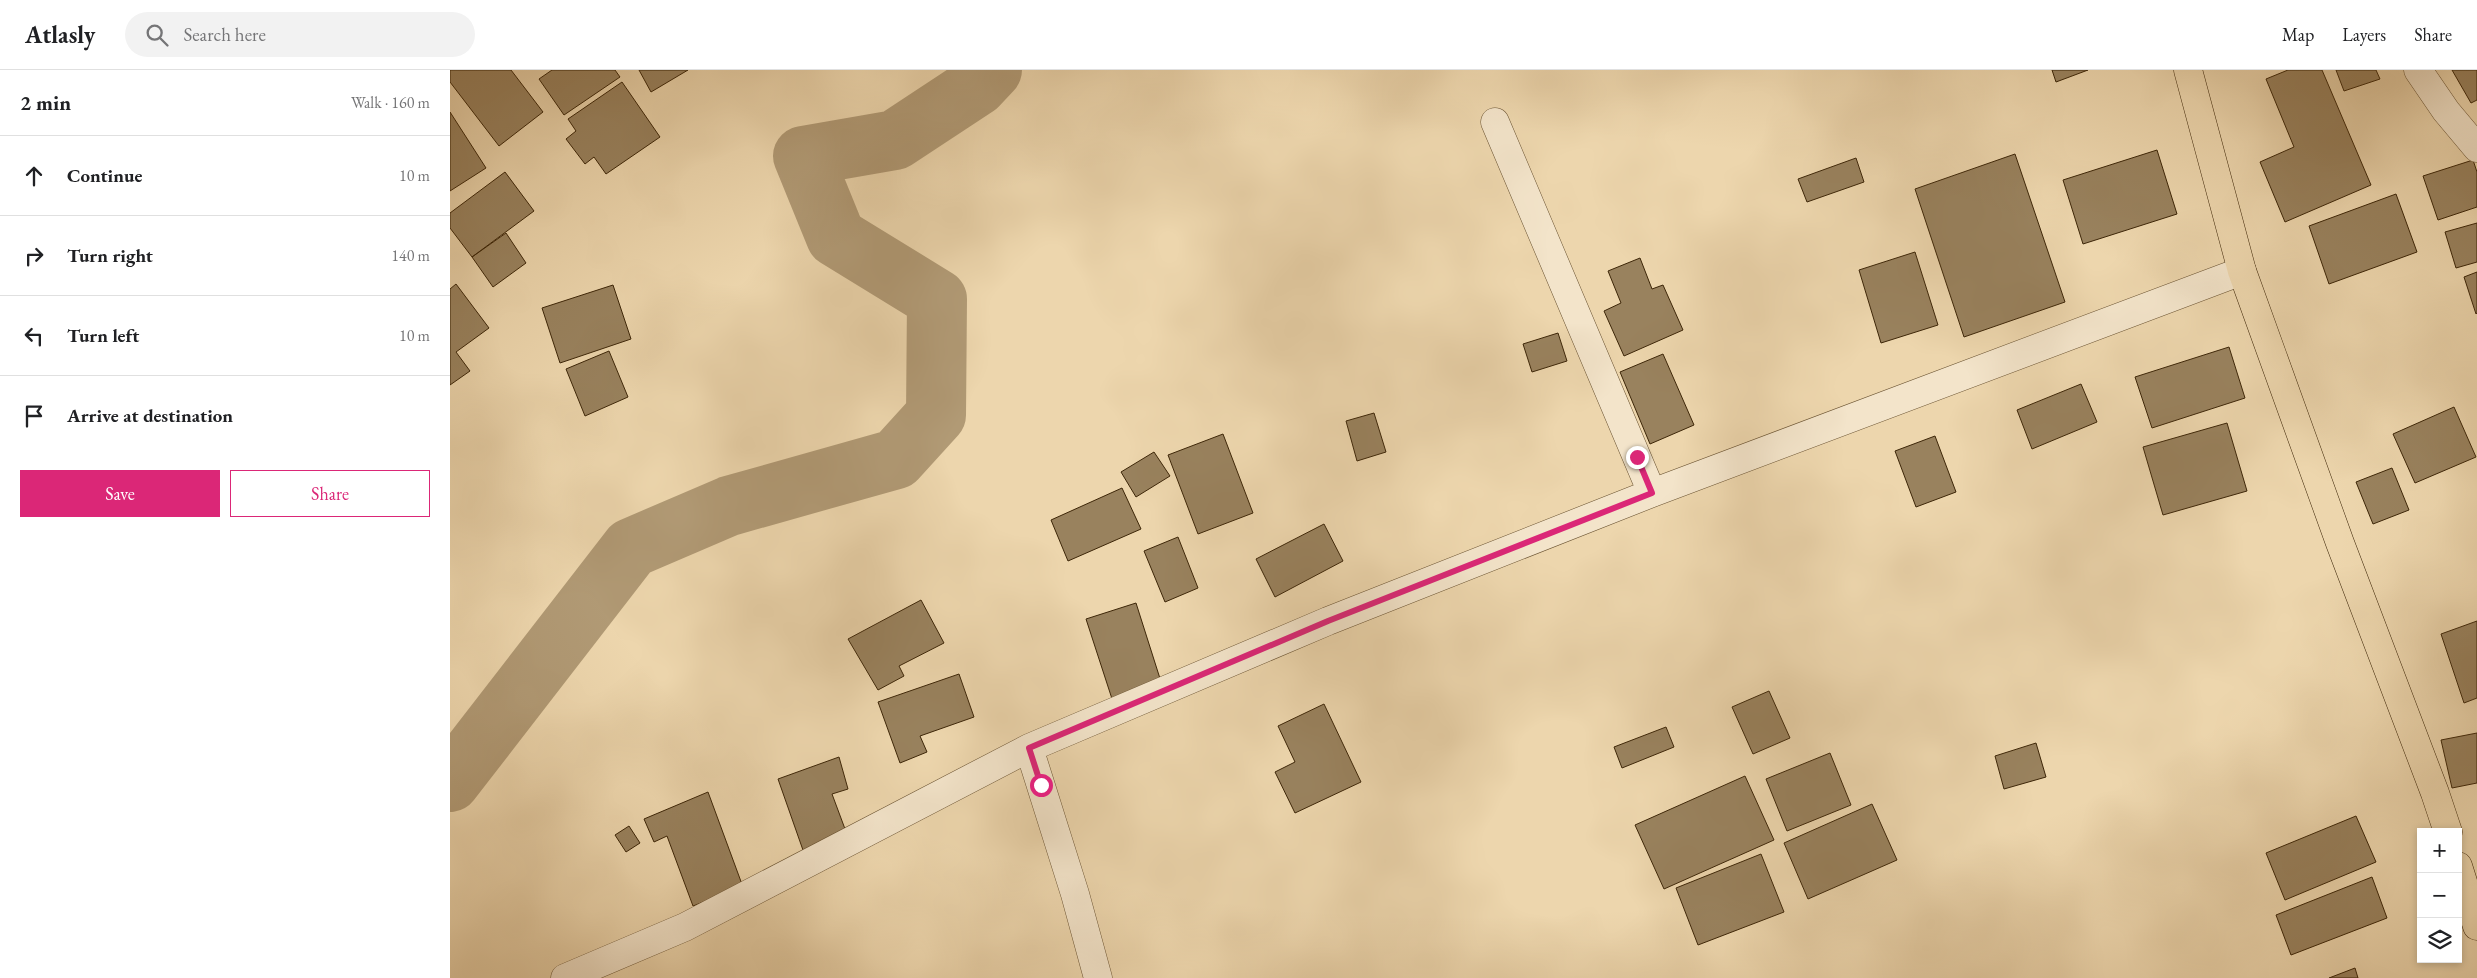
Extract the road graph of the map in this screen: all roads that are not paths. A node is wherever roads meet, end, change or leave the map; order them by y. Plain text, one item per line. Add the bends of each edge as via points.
1 (2418, 70) edge
2 (2191, 71) edge
3 (1495, 122) dead end
4 (2477, 148) edge
5 (2242, 270) junction
6 (1652, 493) junction
7 (1029, 748) junction
8 (2447, 828) edge
9 (2460, 873) edge
10 (2477, 926) edge
11 (565, 978) edge
12 (1098, 978) edge

1 - 4 street
2 - 5 highway
3 - 6 street
5 - 6 street
5 - 8 highway
6 - 7 street via 1328,621
7 - 11 street via 685,927
7 - 12 street
9 - 10 highway

